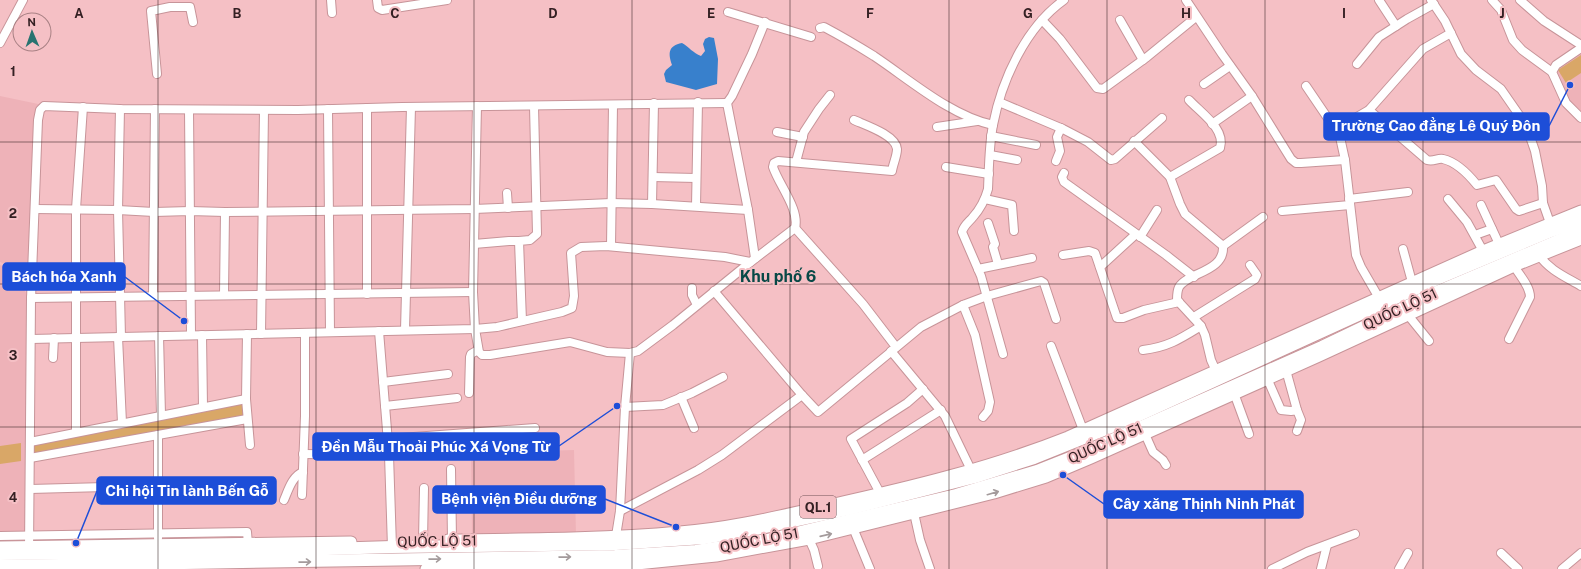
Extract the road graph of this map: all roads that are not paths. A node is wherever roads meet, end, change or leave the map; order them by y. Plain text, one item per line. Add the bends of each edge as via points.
1 (23, 0) edge
2 (331, 0) edge
3 (377, 0) edge
4 (447, 0) edge
5 (1064, 0) edge
6 (1186, 0) edge
7 (1379, 0) edge
8 (1492, 0) edge
9 (1520, 0) edge
10 (1432, 2) edge
11 (170, 4) edge
12 (728, 12) dead end
13 (332, 13) dead end
14 (1196, 17) junction
15 (1042, 20) junction
16 (1120, 20) dead end
17 (193, 22) dead end
18 (766, 22) junction
19 (1396, 26) junction
20 (820, 28) dead end
21 (1451, 33) junction
22 (811, 37) dead end
23 (0, 43) edge
24 (1581, 45) edge
25 (1581, 48) edge
26 (1143, 60) junction
27 (1357, 64) dead end
28 (1230, 66) junction
29 (1552, 72) junction
30 (157, 74) dead end
31 (1204, 84) dead end
32 (1306, 86) dead end
33 (830, 95) dead end
34 (1252, 96) junction
35 (1189, 100) dead end
36 (698, 102) junction
37 (999, 102) junction
38 (654, 103) junction
39 (727, 103) junction
40 (613, 105) junction
41 (477, 106) junction
42 (534, 106) junction
43 (83, 107) junction
44 (411, 107) junction
45 (367, 108) junction
46 (120, 109) junction
47 (328, 109) junction
48 (155, 110) junction
49 (190, 110) junction
50 (264, 110) junction
51 (1369, 110) junction
52 (1162, 118) dead end
53 (1581, 118) edge
54 (854, 120) dead end
55 (977, 121) junction
56 (1212, 124) junction
57 (993, 125) junction
58 (937, 127) dead end
59 (1061, 128) junction
60 (1338, 128) junction
61 (777, 132) dead end
62 (803, 136) junction
63 (992, 136) junction
64 (1134, 141) junction
65 (1036, 144) dead end
66 (990, 155) junction
67 (1017, 160) dead end
68 (1345, 160) junction
69 (1056, 161) dead end
70 (796, 162) junction
71 (946, 167) dead end
72 (1064, 173) dead end
73 (989, 174) junction
74 (653, 177) junction
75 (696, 178) junction
76 (1170, 178) junction
77 (1408, 192) dead end
78 (507, 193) dead end
79 (985, 199) junction
80 (1448, 199) dead end
81 (1350, 202) junction
82 (611, 203) junction
83 (1543, 203) junction
84 (652, 204) junction
85 (1480, 205) dead end
86 (696, 206) junction
87 (535, 207) junction
88 (508, 208) junction
89 (35, 209) junction
90 (76, 209) junction
91 (474, 209) junction
92 (118, 210) junction
93 (367, 210) junction
94 (408, 210) junction
95 (748, 210) junction
96 (1157, 210) dead end
97 (190, 211) junction
98 (328, 211) junction
99 (1282, 211) dead end
100 (1581, 211) edge
101 (154, 212) junction
102 (225, 212) junction
103 (263, 212) junction
104 (1263, 217) dead end
105 (1581, 220) edge
106 (1550, 222) junction
107 (988, 223) dead end
108 (795, 228) junction
109 (1492, 229) junction
110 (1014, 231) dead end
111 (1581, 231) edge
112 (1138, 235) junction
113 (1475, 235) junction
114 (1581, 239) edge
115 (1568, 240) junction
116 (519, 241) junction
117 (474, 244) junction
118 (1499, 244) junction
119 (611, 246) junction
120 (1223, 246) junction
121 (1403, 248) dead end
122 (1483, 251) junction
123 (1063, 255) dead end
124 (1539, 255) junction
125 (1032, 258) dead end
126 (753, 260) junction
127 (998, 264) junction
128 (1250, 265) dead end
129 (1514, 266) junction
130 (1100, 267) junction
131 (978, 269) junction
132 (1194, 277) junction
133 (1412, 282) junction
134 (1581, 286) edge
135 (692, 288) dead end
136 (714, 291) junction
137 (474, 292) junction
138 (330, 294) junction
139 (367, 294) junction
140 (406, 294) junction
141 (262, 295) junction
142 (153, 296) junction
143 (190, 296) junction
144 (224, 296) junction
145 (987, 296) junction
146 (76, 297) junction
147 (120, 297) junction
148 (31, 298) junction
149 (1379, 298) junction
150 (1178, 302) junction
151 (697, 305) junction
152 (963, 305) junction
153 (1408, 315) junction
154 (1194, 317) junction
155 (1347, 317) junction
156 (1056, 319) dead end
157 (522, 321) junction
158 (1381, 323) junction
159 (1201, 326) junction
160 (475, 329) junction
161 (405, 330) junction
162 (379, 331) junction
163 (305, 332) junction
164 (330, 332) junction
165 (247, 334) junction
166 (261, 334) junction
167 (191, 335) junction
168 (202, 335) junction
169 (159, 336) junction
170 (120, 337) junction
171 (54, 338) junction
172 (77, 338) junction
173 (31, 339) junction
174 (1509, 339) dead end
175 (1342, 341) junction
176 (1429, 341) dead end
177 (1051, 346) dead end
178 (893, 349) junction
179 (478, 350) junction
180 (1143, 350) dead end
181 (630, 353) junction
182 (1003, 354) dead end
183 (53, 358) dead end
184 (1286, 370) junction
185 (448, 374) dead end
186 (1215, 376) junction
187 (723, 377) dead end
188 (1267, 378) junction
189 (383, 382) junction
190 (923, 389) junction
191 (1232, 390) junction
192 (469, 393) dead end
193 (802, 395) junction
194 (681, 397) junction
195 (457, 398) dead end
196 (246, 399) junction
197 (385, 406) junction
198 (203, 407) junction
199 (625, 407) junction
200 (941, 410) junction
201 (1297, 410) junction
202 (161, 415) junction
203 (983, 418) dead end
204 (248, 419) junction
205 (122, 423) junction
206 (535, 428) dead end
207 (694, 428) dead end
208 (76, 432) junction
209 (1297, 432) dead end
210 (158, 434) junction
211 (1085, 434) junction
212 (1145, 434) junction
213 (1249, 434) dead end
214 (387, 439) junction
215 (30, 442) junction
216 (250, 445) dead end
217 (303, 454) junction
218 (389, 455) junction
219 (30, 458) junction
220 (862, 460) junction
221 (1166, 465) dead end
222 (450, 469) dead end
223 (303, 472) junction
224 (973, 474) junction
225 (256, 483) dead end
226 (158, 485) junction
227 (424, 488) dead end
228 (30, 489) junction
229 (880, 493) junction
230 (302, 495) dead end
231 (284, 500) dead end
232 (937, 504) junction
233 (620, 511) junction
234 (914, 513) junction
235 (850, 515) junction
236 (158, 533) junction
237 (1355, 534) dead end
238 (0, 536) edge
239 (809, 539) junction
240 (452, 540) junction
241 (424, 541) junction
242 (248, 544) junction
243 (392, 544) junction
244 (30, 545) junction
245 (158, 545) junction
246 (1327, 545) junction
247 (0, 547) edge
248 (615, 551) junction
249 (1408, 553) dead end
250 (1581, 553) edge
251 (0, 554) edge
252 (1501, 554) dead end
253 (548, 564) edge
254 (459, 565) edge
255 (512, 565) edge
256 (234, 566) edge
257 (818, 566) dead end
258 (2, 567) edge
259 (86, 567) edge
260 (628, 567) edge
261 (426, 569) edge
262 (870, 569) edge
263 (930, 569) edge
264 (1272, 569) edge
265 (1321, 569) edge
266 (1399, 569) edge
267 (1518, 569) edge
268 (1562, 569) edge

1 - 23 street
2 - 13 street
3 - 4 street via 378,8 382,10
5 - 15 street
6 - 14 street
7 - 19 street
8 - 29 street via 1501,10 1513,40 1522,50
9 - 24 street via 1544,21
10 - 19 street
10 - 21 street
11 - 17 street via 190,6
11 - 30 street via 151,11 150,15
12 - 18 street
14 - 26 street
14 - 28 street
15 - 26 street via 1100,89
15 - 37 street via 1015,60
16 - 26 street
18 - 22 street
18 - 39 street
19 - 27 street via 1379,37
20 - 55 street via 824,27 862,49 930,94
21 - 51 street via 1423,49
21 - 83 street via 1461,54 1476,70 1501,89 1526,125 1535,152
25 - 29 street via 1556,65
28 - 31 street
28 - 34 street
29 - 53 street via 1566,102
32 - 60 street via 1327,117
33 - 62 street
34 - 56 street
34 - 68 street via 1296,163
35 - 56 street
36 - 38 street
36 - 39 street
36 - 75 street
37 - 57 street
37 - 59 street
38 - 40 street
38 - 74 street
39 - 95 street
40 - 42 street
40 - 82 street
41 - 42 street
41 - 44 street
41 - 91 street
42 - 87 street
43 - 46 street
43 - 89 street via 44,106 40,110
43 - 90 street
44 - 45 street
44 - 94 street
45 - 47 street
45 - 93 street
46 - 48 street
46 - 92 street
47 - 50 street
47 - 98 street
48 - 49 street
48 - 101 street
49 - 50 street
49 - 97 street
50 - 103 street
51 - 60 street
51 - 83 street via 1427,160 1450,162 1466,173 1477,185 1496,180 1519,211
52 - 64 street
54 - 70 street via 894,141 897,149 892,171
55 - 57 street
55 - 58 street
56 - 76 street via 1222,137 1220,148
57 - 63 street
59 - 64 street via 1088,142 1112,160
59 - 69 street via 1057,136 1060,151
60 - 68 street
61 - 62 street
62 - 70 street
63 - 65 street
63 - 66 street
64 - 76 street
66 - 67 street
66 - 73 street
68 - 81 street
70 - 108 street via 778,161 773,167 794,211 797,221
71 - 73 street
72 - 112 street via 1064,182
73 - 79 street
74 - 75 street
74 - 84 street
75 - 86 street
76 - 120 street via 1185,214
77 - 81 street
78 - 88 street
79 - 110 street via 1012,205
79 - 131 street via 962,232
80 - 113 street
81 - 99 street
81 - 149 street via 1356,255
82 - 84 street
82 - 87 street
82 - 119 street
83 - 106 street
84 - 86 street
85 - 109 street
86 - 95 street
87 - 88 street
87 - 116 street via 537,234 530,240
88 - 91 street
89 - 90 street
89 - 148 street
90 - 92 street
90 - 146 street
91 - 94 street
91 - 117 street
92 - 101 street
92 - 147 street
93 - 94 street
93 - 98 street
93 - 139 street
94 - 140 street
95 - 126 street
96 - 112 street
97 - 101 street
97 - 102 street
97 - 143 street
98 - 103 street
98 - 138 street
100 - 106 main road, QUỐC LỘ 51 / QL.1
101 - 142 street
102 - 103 street
102 - 144 street
103 - 141 street
104 - 120 street
105 - 155 highway, QUỐC LỘ 51 / QL.1 via 1551,230
106 - 118 main road, QUỐC LỘ 51 / QL.1
107 - 127 street
108 - 126 street
108 - 178 street via 863,304
109 - 113 street
109 - 118 street
111 - 115 highway, QUỐC LỘ 51 / QL.1
112 - 130 street
112 - 132 street
113 - 122 street
114 - 115 main road, QUỐC LỘ 51 / QL.1
115 - 124 main road, QUỐC LỘ 51 / QL.1
115 - 158 highway, QUỐC LỘ 51 / QL.1 via 1437,292
116 - 117 street
116 - 157 street
117 - 137 street
118 - 122 main road, QUỐC LỘ 51 / QL.1
119 - 126 street
119 - 157 street via 581,247 571,253 574,296 572,308
120 - 132 street via 1224,254 1217,263
121 - 133 street
122 - 133 main road, QUỐC LỘ 51 / QL.1
123 - 130 street via 1092,251
124 - 129 main road, QUỐC LỘ 51 / QL.1
124 - 134 street via 1554,270
125 - 127 street
126 - 136 street
127 - 131 street
128 - 154 street via 1256,275 1255,279
129 - 153 main road, QUỐC LỘ 51 / QL.1
129 - 174 street via 1527,285 1530,298
130 - 150 street via 1117,318
131 - 145 street
132 - 150 street via 1183,282 1178,288
133 - 149 main road, QUỐC LỘ 51 / QL.1
135 - 151 street
136 - 151 street
136 - 193 street
137 - 140 street
137 - 160 street
138 - 139 street
138 - 141 street
138 - 164 street
139 - 140 street
140 - 161 street
141 - 144 street
141 - 166 street
142 - 143 street
142 - 147 street
143 - 144 street
143 - 167 street
145 - 152 street
145 - 156 street via 1041,281
145 - 182 street
146 - 147 street
146 - 148 street
146 - 172 street
147 - 170 street
148 - 173 street
149 - 155 main road, QUỐC LỘ 51 / QL.1
150 - 154 street
151 - 181 street via 638,351
152 - 178 street via 921,327
152 - 203 street via 975,335 990,402
153 - 158 main road, QUỐC LỘ 51 / QL.1
153 - 176 street
154 - 159 street
155 - 186 highway, QUỐC LỘ 51 / QL.1
157 - 160 street
158 - 175 highway, QUỐC LỘ 51 / QL.1
159 - 180 street via 1160,348
159 - 186 street via 1206,335
160 - 161 street
160 - 179 street
161 - 162 street
162 - 164 street
162 - 189 street
163 - 164 street
163 - 166 street
163 - 217 street
165 - 166 street
165 - 168 street
165 - 196 street
167 - 168 street
167 - 169 street
168 - 198 street
169 - 170 street
169 - 202 street
170 - 172 street
170 - 205 street
171 - 172 street
171 - 173 street
171 - 183 street
172 - 208 street
173 - 215 street
175 - 184 main road, QUỐC LỘ 51 / QL.1
175 - 191 highway, QUỐC LỘ 51 / QL.1
177 - 211 street
178 - 190 street
178 - 193 street via 820,411 816,411
179 - 181 street via 482,355 490,355 570,342 607,352
179 - 192 street via 471,354 470,358
181 - 199 street
184 - 188 main road, QUỐC LỘ 51 / QL.1
184 - 201 street
185 - 189 street
186 - 211 highway, QUỐC LỘ 51 / QL.1 via 1126,421
187 - 194 street
188 - 191 main road, QUỐC LỘ 51 / QL.1
188 - 201 street via 1281,410
189 - 197 street
190 - 200 street
190 - 220 street via 907,403 851,440
191 - 212 main road, QUỐC LỘ 51 / QL.1
191 - 213 street
191 - 232 highway, QUỐC LỘ 51 / QL.1 via 1048,467
193 - 233 street via 722,455
194 - 199 street via 657,406
194 - 207 street
195 - 197 street
196 - 198 street
196 - 204 street
197 - 214 street
198 - 202 street
199 - 233 street
200 - 220 street
200 - 224 street
201 - 209 street via 1301,420
202 - 205 street
204 - 210 street
204 - 216 street
205 - 208 street
206 - 214 street
208 - 215 street
210 - 219 street
210 - 226 street
211 - 224 highway, QUỐC LỘ 51 / QL.1 via 1034,458
212 - 221 street via 1153,452
232 -> 212 main road, QUỐC LỘ 51 / QL.1 via 994,493 1046,476
214 - 218 street
215 - 219 street
217 - 218 street
217 - 223 street
218 - 243 street
219 - 228 street
220 - 229 street
222 - 240 street
223 - 230 street
223 - 231 street via 293,481
224 - 229 main road, QUỐC LỘ 51 / QL.1
224 - 235 highway, QUỐC LỘ 51 / QL.1
225 - 226 street
226 - 228 street
226 - 236 street
227 - 241 street
228 - 244 street
229 - 235 main road, QUỐC LỘ 51 / QL.1
232 - 234 main road, QUỐC LỘ 51 / QL.1
232 - 235 highway, QUỐC LỘ 51 / QL.1
233 - 248 street
234 - 235 main road, QUỐC LỘ 51 / QL.1
234 - 263 street
239 -> 235 main road, QUỐC LỘ 51 / QL.1
235 - 248 main road, QUỐC LỘ 51 / QL.1 via 680,532
235 - 248 highway, QUỐC LỘ 51 / QL.1 via 734,546 675,553
235 - 262 street
236 - 242 street via 247,532
236 - 244 street
236 - 245 street
237 - 246 street
238 - 244 street
239 - 257 street
239 - 260 main road, QUỐC LỘ 51 / QL.1 via 716,556
240 - 241 main road, QUỐC LỘ 51 / QL.1
240 - 248 main road, QUỐC LỘ 51 / QL.1
241 - 243 main road, QUỐC LỘ 51 / QL.1
242 - 243 main road, QUỐC LỘ 51 / QL.1
242 - 245 main road, QUỐC LỘ 51 / QL.1
243 - 244 highway, QUỐC LỘ 51 / QL.1 via 233,552
243 - 248 highway, QUỐC LỘ 51 / QL.1
244 - 245 main road, QUỐC LỘ 51 / QL.1
244 - 247 main road, QUỐC LỘ 51 / QL.1
244 - 251 highway, QUỐC LỘ 51 / QL.1
246 - 264 street
246 - 265 street
253 -> 248 highway, QUỐC LỘ 51 / QL.1
248 - 260 main road, QUỐC LỘ 51 / QL.1
249 - 266 street
250 - 268 street
252 - 267 street
253 - 255 highway, QUỐC LỘ 51 / QL.1
254 - 255 highway, QUỐC LỘ 51 / QL.1
256 -> 254 highway, QUỐC LỘ 51 / QL.1
254 - 261 main road, QUỐC LỘ 51 / QL.1
256 - 259 highway, QUỐC LỘ 51 / QL.1
258 - 259 highway, QUỐC LỘ 51 / QL.1

